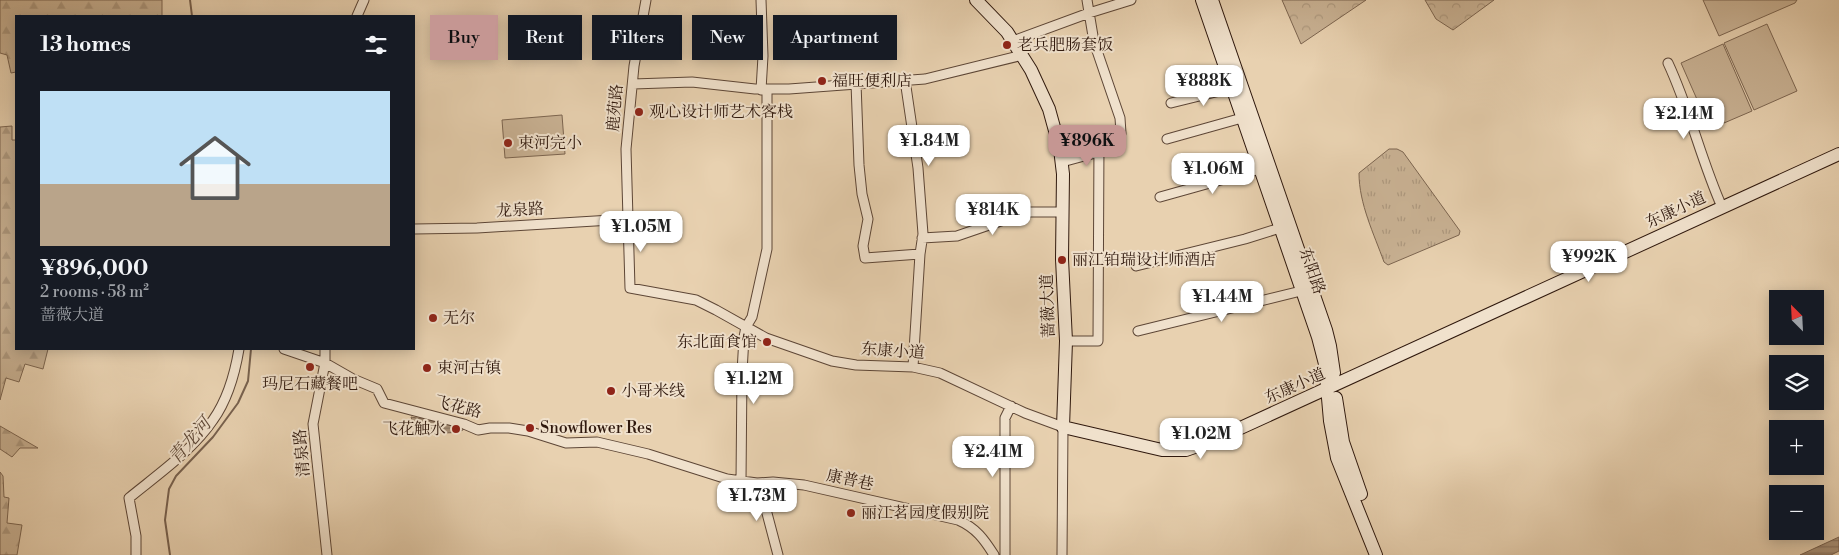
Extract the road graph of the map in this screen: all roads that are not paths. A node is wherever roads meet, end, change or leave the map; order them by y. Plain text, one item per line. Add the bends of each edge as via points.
1 (364, 0) edge
2 (646, 0) edge
3 (761, 0) edge
4 (976, 0) edge
5 (1087, 0) edge
6 (1131, 0) edge
7 (1202, 0) edge
8 (1212, 0) edge
9 (1088, 12) junction
10 (357, 15) edge
11 (1013, 41) junction
12 (1022, 55) junction
13 (1668, 63) dead end
14 (905, 80) junction
15 (856, 83) junction
16 (632, 84) junction
17 (1232, 88) junction
18 (764, 90) junction
19 (1171, 103) dead end
20 (1242, 118) junction
21 (1167, 139) dead end
22 (1099, 152) junction
23 (1839, 154) edge
24 (1062, 162) junction
25 (1260, 169) junction
26 (1160, 196) dead end
27 (1722, 207) junction
28 (1063, 212) junction
29 (628, 219) junction
30 (415, 228) edge
31 (1280, 228) junction
32 (922, 238) junction
33 (920, 254) junction
34 (1136, 266) dead end
35 (630, 288) joint
36 (1301, 291) junction
37 (746, 328) junction
38 (1138, 331) dead end
39 (1066, 341) junction
40 (239, 350) edge
41 (287, 350) edge
42 (325, 350) edge
43 (326, 363) junction
44 (913, 367) junction
45 (1332, 388) junction
46 (1011, 406) junction
47 (1063, 427) junction
48 (597, 442) joint
49 (741, 481) junction
50 (759, 483) junction
51 (136, 555) edge
52 (327, 555) edge
53 (778, 555) edge
54 (994, 555) edge
55 (1005, 555) edge
56 (1062, 555) edge
57 (1376, 555) edge
58 (1384, 555) edge

1 - 10 street
2 - 16 street, 鹿苑路
3 - 18 street
4 - 11 street, 蔷薇大道
5 - 9 street
6 - 9 street
7 - 17 street, 东阳路
8 - 45 street, 东阳路 via 1326,330 1332,354
9 - 11 street
9 - 22 street via 1094,42 1120,118 1121,133 1099,142
11 - 12 street, 蔷薇大道
12 - 14 street
12 - 24 street, 蔷薇大道 via 1049,109
13 - 27 street
14 - 15 street
14 - 32 street via 918,168
15 - 18 street
15 - 33 street via 859,165 868,219 863,246 865,258
16 - 18 street via 692,82
16 - 29 street, 鹿苑路 via 626,149
17 - 19 street
17 - 20 street, 东阳路
18 - 37 street via 767,249 752,318
20 - 21 street
20 - 25 street, 东阳路
22 - 24 street
22 - 39 street via 1098,341
23 - 27 street, 东康小道
24 - 28 street, 蔷薇大道
25 - 26 street
25 - 31 street, 东阳路
27 - 45 street, 东康小道
28 - 32 street via 1027,212 957,236
28 - 39 street, 蔷薇大道
29 - 30 street, 龙泉路 via 477,228
29 - 35 street, 鹿苑路
31 - 34 street
31 - 36 street, 东阳路
32 - 33 street
33 - 44 street
35 - 37 street, 东康小道 via 696,300
36 - 38 street
36 - 45 street, 东阳路
37 - 44 street, 东康小道 via 782,345 832,361
37 - 49 street via 742,372
39 - 47 street, 蔷薇大道
40 - 51 street via 235,374 219,411 207,428 129,498
41 - 43 street, 飞花路
42 - 43 street, 清泉路
43 - 48 street, 飞花路 via 377,390 384,403 478,430 509,428 566,443
43 - 52 street, 清泉路 via 313,424
44 - 46 street, 东康小道 via 948,376
45 - 47 street, 东康小道 via 1186,450 1162,450
45 - 57 street, 东阳路 via 1330,421 1338,458
45 - 58 street, 东阳路 via 1347,455
46 - 47 street, 东康小道
46 - 55 street via 1005,418
47 - 56 street
48 - 49 street, 康普巷
49 - 50 street, 康普巷
50 - 53 street
50 - 54 street, 康普巷 via 804,485 958,520 979,532

